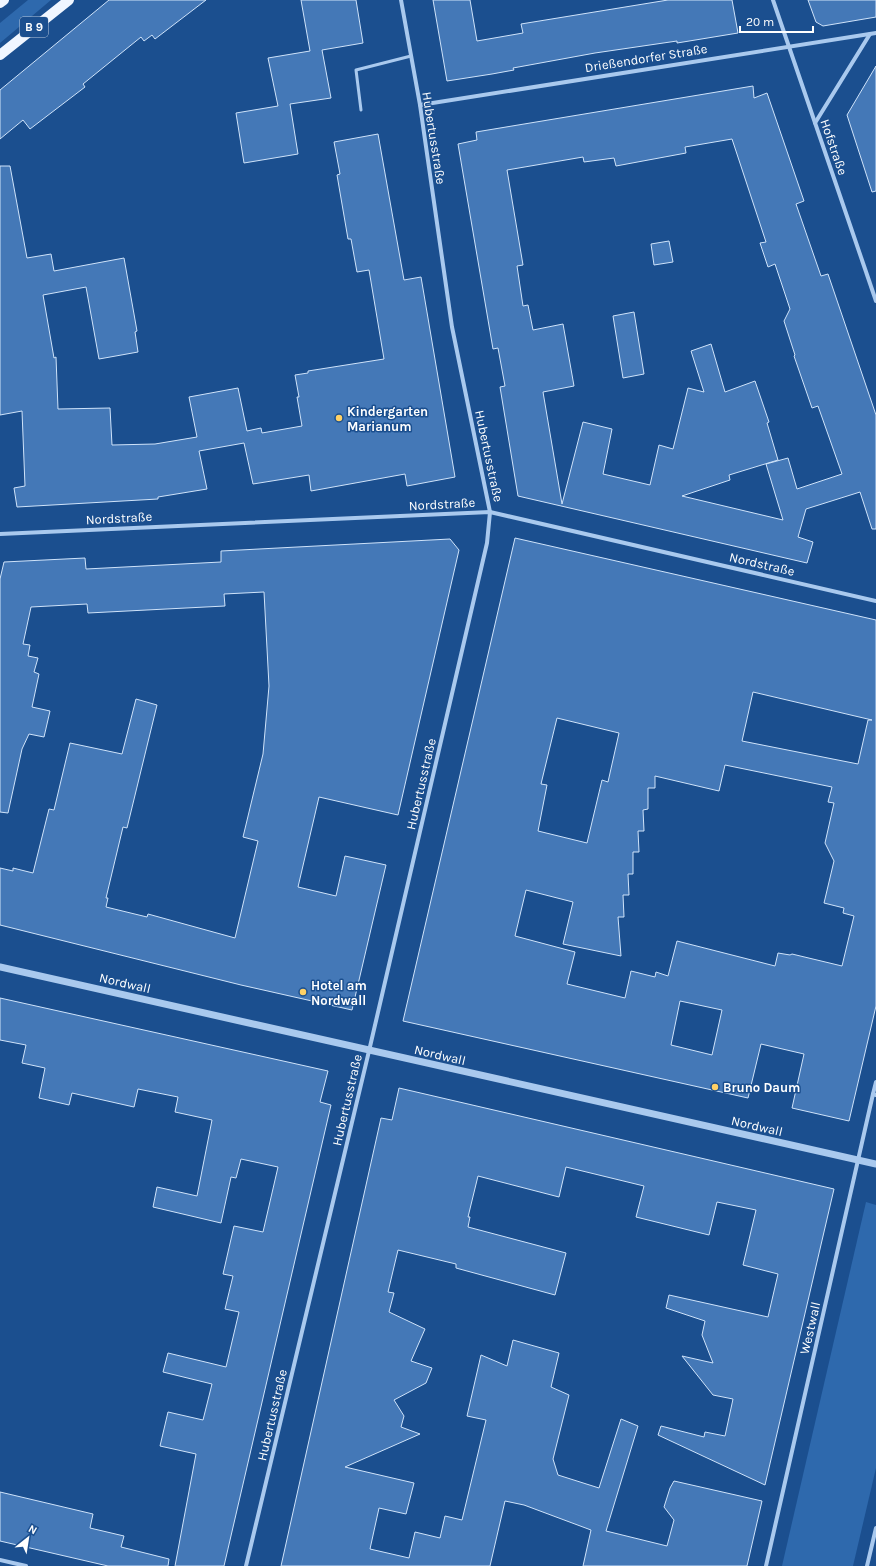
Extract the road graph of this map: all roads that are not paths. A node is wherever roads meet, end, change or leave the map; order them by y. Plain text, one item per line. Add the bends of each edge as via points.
1 (4, 0) edge
2 (69, 0) edge
3 (401, 0) edge
4 (773, 0) edge
5 (0, 3) edge
6 (876, 33) edge
7 (870, 34) junction
8 (789, 46) junction
9 (0, 55) edge
10 (411, 56) junction
11 (420, 105) junction
12 (361, 110) dead end
13 (815, 123) junction
14 (876, 301) edge
15 (490, 512) junction
16 (0, 534) edge
17 (876, 601) edge
18 (0, 967) edge
19 (369, 1051) junction
20 (876, 1082) edge
21 (875, 1095) edge
22 (858, 1160) junction
23 (876, 1164) edge
24 (876, 1528) edge
25 (0, 1560) edge
26 (26, 1566) edge
27 (246, 1566) edge
28 (766, 1566) edge
29 (867, 1566) edge

1 - 5 main road
2 - 9 main road, B 9
3 - 10 street, Hubertusstraße
4 - 8 street, Hofstraße
6 - 7 street, Drießendorfer Straße
7 - 8 street, Drießendorfer Straße
7 - 13 street
8 - 11 street, Drießendorfer Straße
8 - 13 street, Hofstraße
10 - 11 street, Hubertusstraße
10 - 12 lane via 356,70
11 - 15 street, Hubertusstraße via 452,327
13 - 14 street, Hofstraße
15 - 16 street, Nordstraße
15 - 17 street, Nordstraße
15 - 19 street, Hubertusstraße via 487,543
18 - 19 street, Nordwall
19 - 22 street, Nordwall
19 - 27 street, Hubertusstraße
20 - 21 street, Westwall
21 - 22 street, Westwall
22 - 23 street, Nordwall
22 - 28 street, Westwall
24 - 29 street
25 - 26 street

